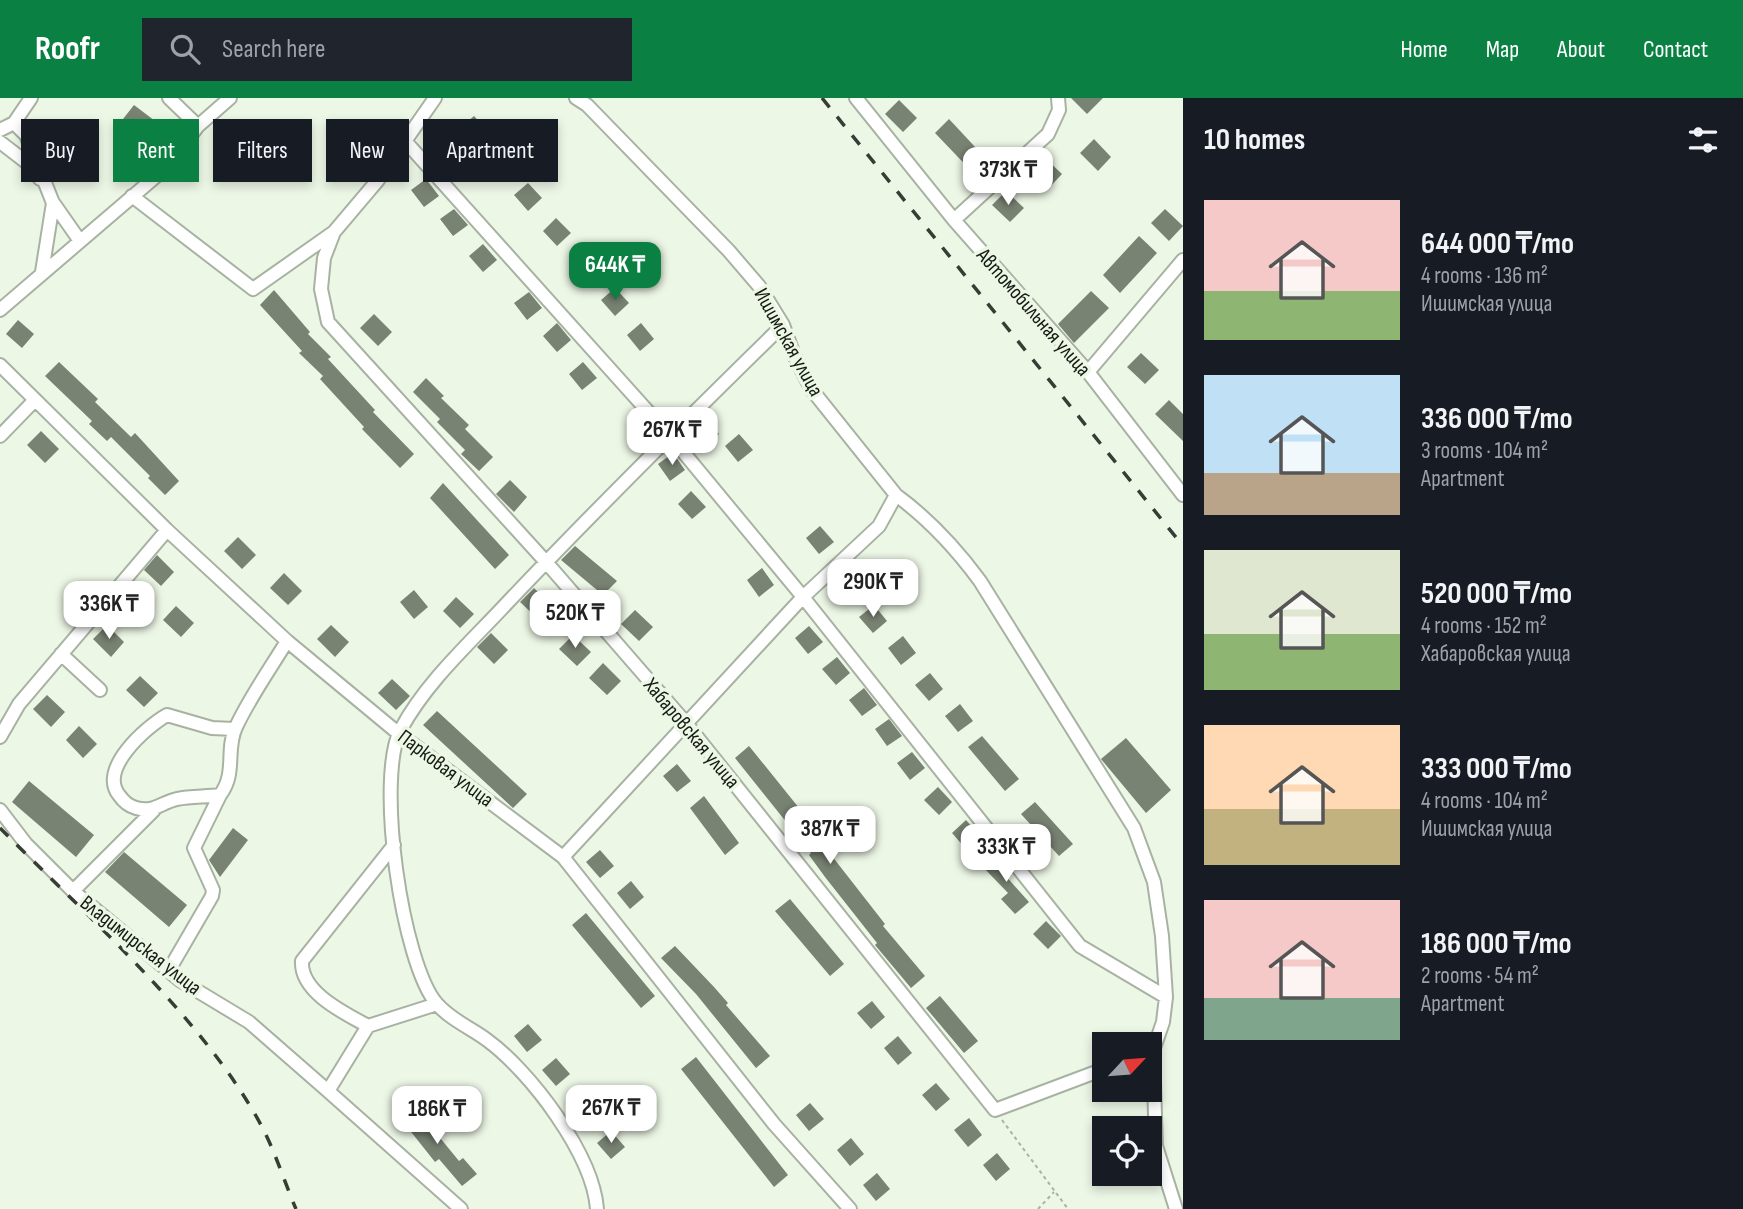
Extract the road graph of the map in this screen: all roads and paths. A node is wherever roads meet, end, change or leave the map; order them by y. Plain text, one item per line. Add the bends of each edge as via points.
1 (31, 98) edge
2 (169, 98) edge
3 (230, 98) edge
4 (435, 98) edge
5 (576, 98) edge
6 (856, 98) edge
7 (1058, 98) edge
8 (191, 119) edge
9 (14, 123) junction
10 (199, 125) edge
11 (0, 130) edge
12 (409, 137) edge
13 (0, 142) edge
14 (409, 145) edge
15 (149, 182) edge
16 (374, 182) edge
17 (132, 196) junction
18 (53, 203) junction
19 (954, 220) junction
20 (334, 232) junction
21 (80, 241) junction
22 (1183, 260) edge
23 (42, 272) junction
24 (0, 310) edge
25 (783, 325) junction
26 (0, 365) edge
27 (1088, 372) junction
28 (34, 401) junction
29 (0, 436) edge
30 (670, 436) junction
31 (896, 495) junction
32 (1183, 495) edge
33 (167, 530) junction
34 (546, 562) junction
35 (803, 597) junction
36 (287, 641) junction
37 (61, 654) junction
38 (100, 690) dead end
39 (685, 722) junction
40 (234, 729) junction
41 (398, 733) junction
42 (0, 737) edge
43 (220, 795) junction
44 (0, 810) edge
45 (154, 810) junction
46 (394, 845) junction
47 (563, 858) junction
48 (73, 891) junction
49 (169, 970) junction
50 (1166, 998) junction
51 (437, 1004) junction
52 (368, 1026) junction
53 (1159, 1032) edge
54 (1092, 1074) edge
55 (328, 1091) junction
56 (1154, 1102) edge
57 (995, 1110) junction
58 (1055, 1191) junction
59 (461, 1209) edge
60 (597, 1209) edge
61 (850, 1209) edge
62 (1038, 1209) edge
63 (1068, 1209) edge
64 (1176, 1209) edge

1 - 9 street
2 - 8 street
3 - 10 street
4 - 12 street, Хабаровская улица
5 - 25 street, Ишимская улица via 729,251 759,286
6 - 19 street, Автомобильная улица
7 - 19 street via 1059,110 1048,134
9 - 11 street
9 - 18 street via 26,135
13 - 18 street via 26,162
14 - 30 street
15 - 17 street
16 - 20 street, Хабаровская улица
17 - 20 street, Хабаровская улица via 253,289
17 - 21 street
18 - 21 street
18 - 23 street
19 - 27 street, Автомобильная улица
20 - 34 street, Хабаровская улица via 324,258 321,289 328,322
21 - 23 street
22 - 27 street
23 - 24 street
25 - 30 street
25 - 31 street, Ишимская улица via 813,390
26 - 28 street, Парковая улица
27 - 32 street, Автомобильная улица
28 - 29 street
28 - 33 street, Парковая улица
30 - 34 street
30 - 35 street
31 - 35 street via 879,526
31 - 50 street, Ишимская улица via 935,527 980,581 1134,828 1154,882
33 - 36 street, Парковая улица
33 - 37 street
34 - 39 street, Хабаровская улица
34 - 41 street via 432,683
35 - 39 street
35 - 50 street via 1080,946
36 - 40 street
36 - 41 street, Парковая улица
37 - 38 street
37 - 42 street via 19,704
39 - 47 street
39 - 57 street, Хабаровская улица
40 - 43 street via 232,771
40 - 45 street via 212,728 167,715 136,739 114,772 115,790 128,805
41 - 46 street via 392,770
41 - 47 street, Парковая улица
43 - 45 street via 179,798
43 - 49 street via 194,848 212,896
44 - 48 street, Владимирская улица
45 - 48 street
46 - 51 street via 399,898 423,982
46 - 52 street via 302,961 307,984
47 - 61 street, Парковая улица via 774,1124
48 - 49 street, Владимирская улица
49 - 55 street, Владимирская улица via 249,1022
50 - 53 street, Ишимская улица
51 - 52 street
51 - 60 street via 488,1040 527,1079 587,1168
52 - 55 street
54 - 57 street
55 - 59 street, Владимирская улица
56 - 64 street, Ишимская улица via 1156,1146
57 - 58 path
58 - 62 path
58 - 63 path

